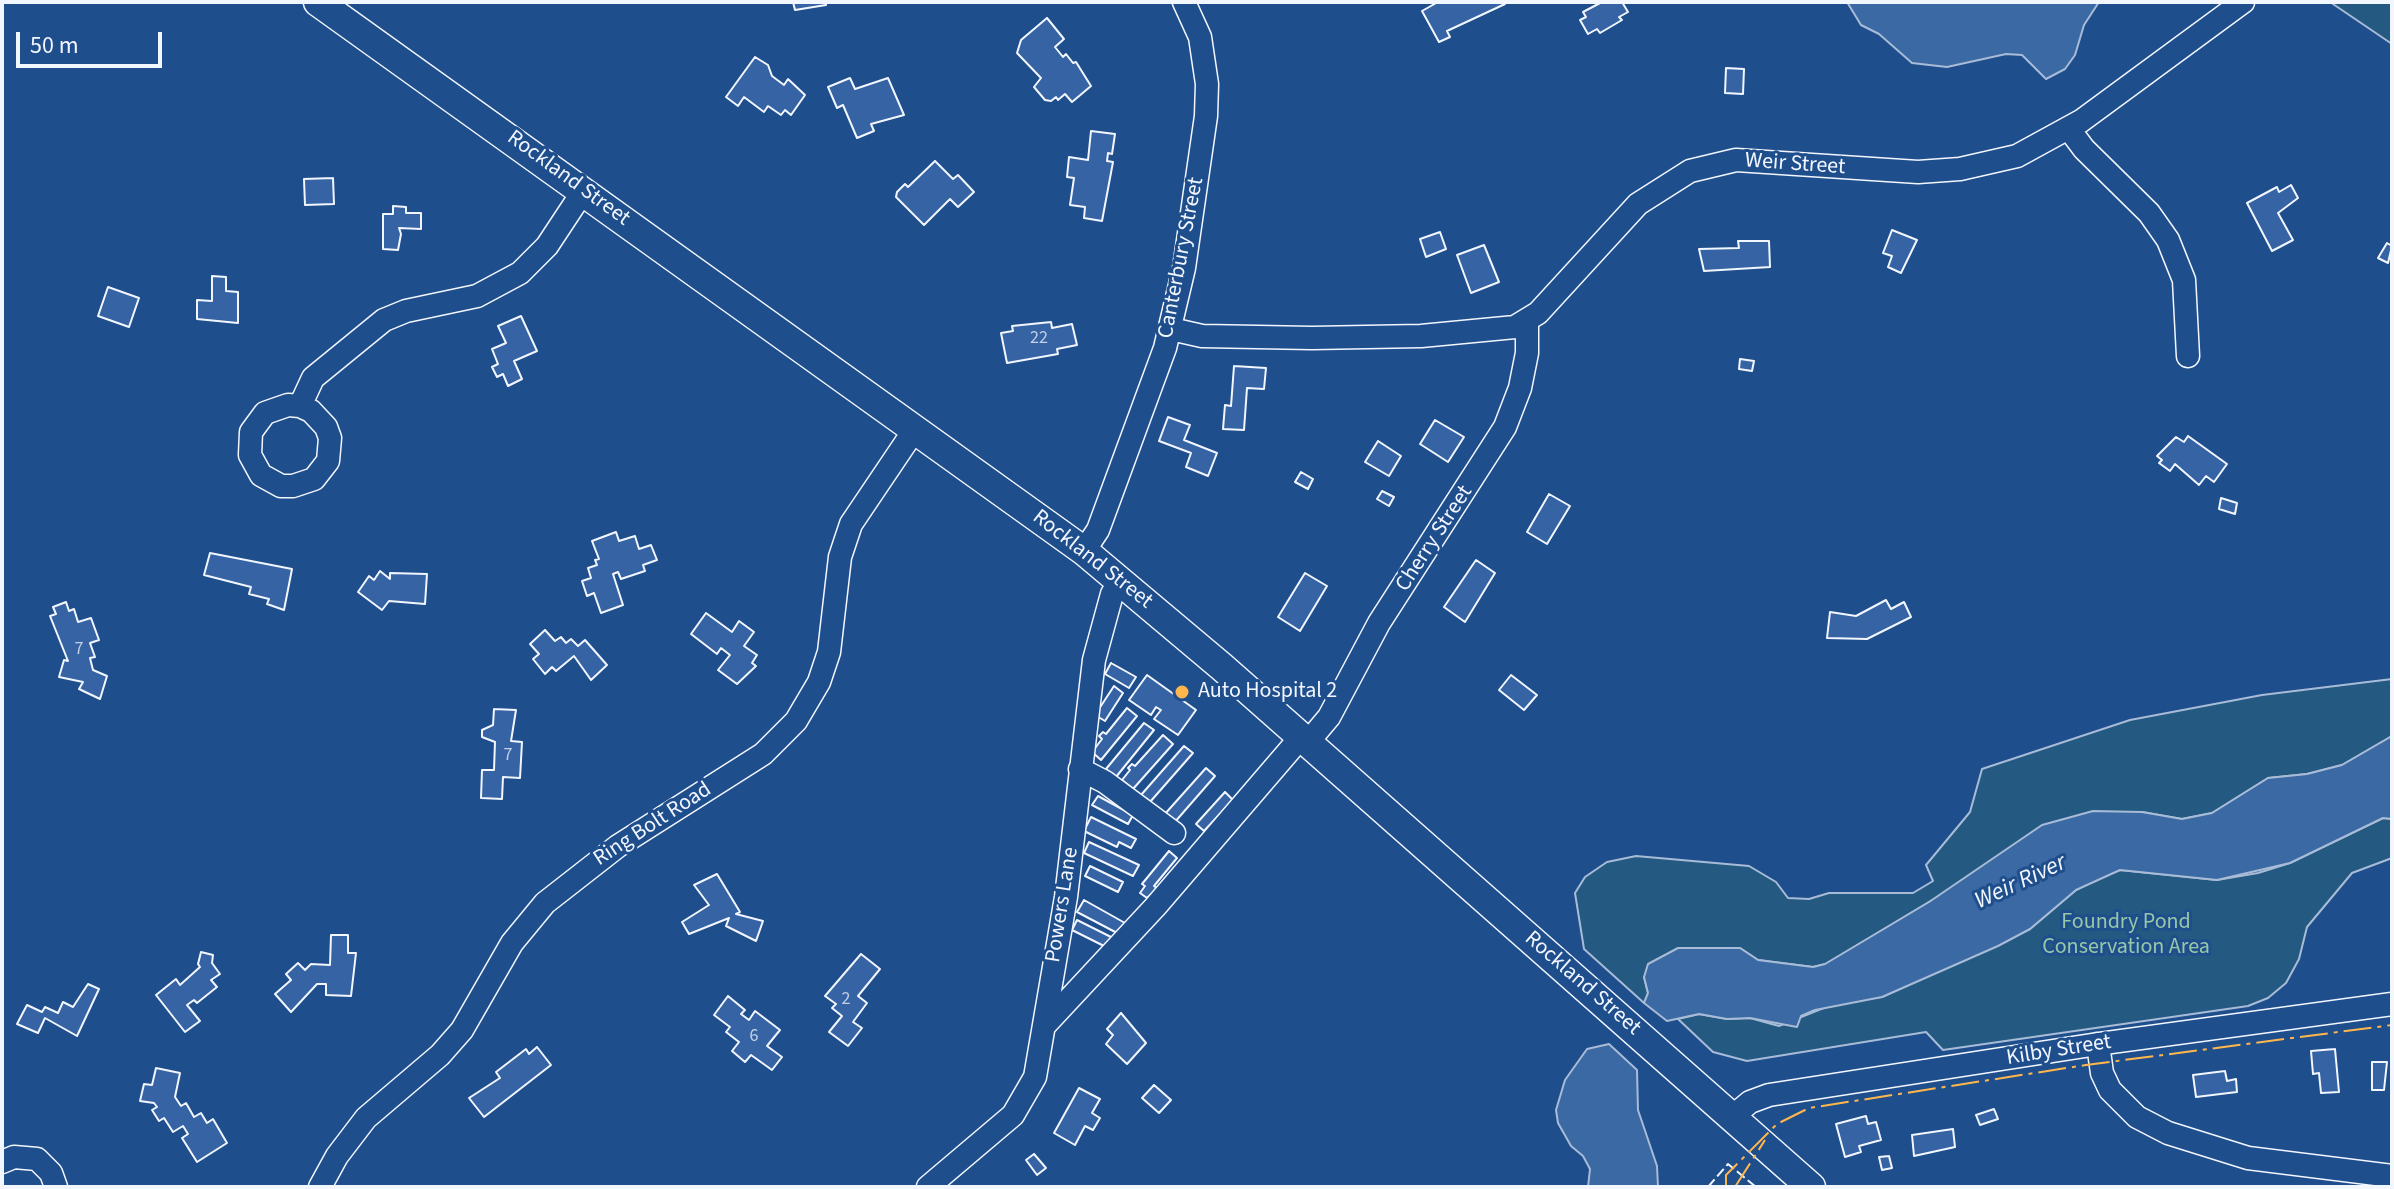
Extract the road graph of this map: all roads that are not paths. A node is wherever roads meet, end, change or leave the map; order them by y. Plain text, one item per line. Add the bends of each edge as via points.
1 (318, 2) edge
2 (1184, 2) edge
3 (2243, 2) edge
4 (2069, 129) junction
5 (584, 190) junction
6 (1527, 322) junction
7 (1171, 329) junction
8 (2188, 356) dead end
9 (300, 406) dead end
10 (915, 429) junction
11 (1084, 551) junction
12 (1120, 581) junction
13 (1305, 740) junction
14 (1080, 769) junction
15 (1174, 833) dead end
16 (2392, 1004) edge
17 (1045, 1025) junction
18 (2098, 1044) junction
19 (1732, 1117) junction
20 (2, 1162) edge
21 (2392, 1176) edge
22 (56, 1187) edge
23 (320, 1187) edge
24 (928, 1187) edge
25 (1811, 1187) edge

1 - 5 main road, Rockland Street
2 - 7 street, Canterbury Street via 1203,51 1207,99
3 - 4 street, Weir Street
4 - 6 street, Weir Street via 2017,156 1960,169 1892,172 1752,160 1707,165 1638,204
4 - 8 street via 2168,240 2184,280
5 - 9 street via 547,246 520,273 477,296 384,320 313,378
5 - 10 main road, Rockland Street
6 - 7 street via 1499,331 1363,338 1202,336
6 - 13 street, Cherry Street via 1527,353 1505,427 1379,623 1329,717
7 - 11 street, Canterbury Street via 1098,530
10 - 11 main road, Rockland Street
10 - 23 street, Ring Bolt Road via 851,524 840,557 825,668 796,721 763,754 618,846 545,903 512,943 462,1030 366,1118
11 - 12 main road, Rockland Street
12 - 13 main road, Rockland Street
12 - 14 street, Powers Lane via 1094,660
13 - 17 street, Cherry Street
13 - 19 main road, Rockland Street
14 - 15 street
14 - 17 street, Powers Lane
16 - 18 street, Kilby Street
17 - 24 street, Powers Lane via 1037,1069 1021,1105
18 - 19 street, Kilby Street via 1769,1095
18 - 21 street via 2110,1090 2137,1117 2168,1133 2248,1158
19 - 25 main road, Rockland Street
20 - 22 street via 37,1159

